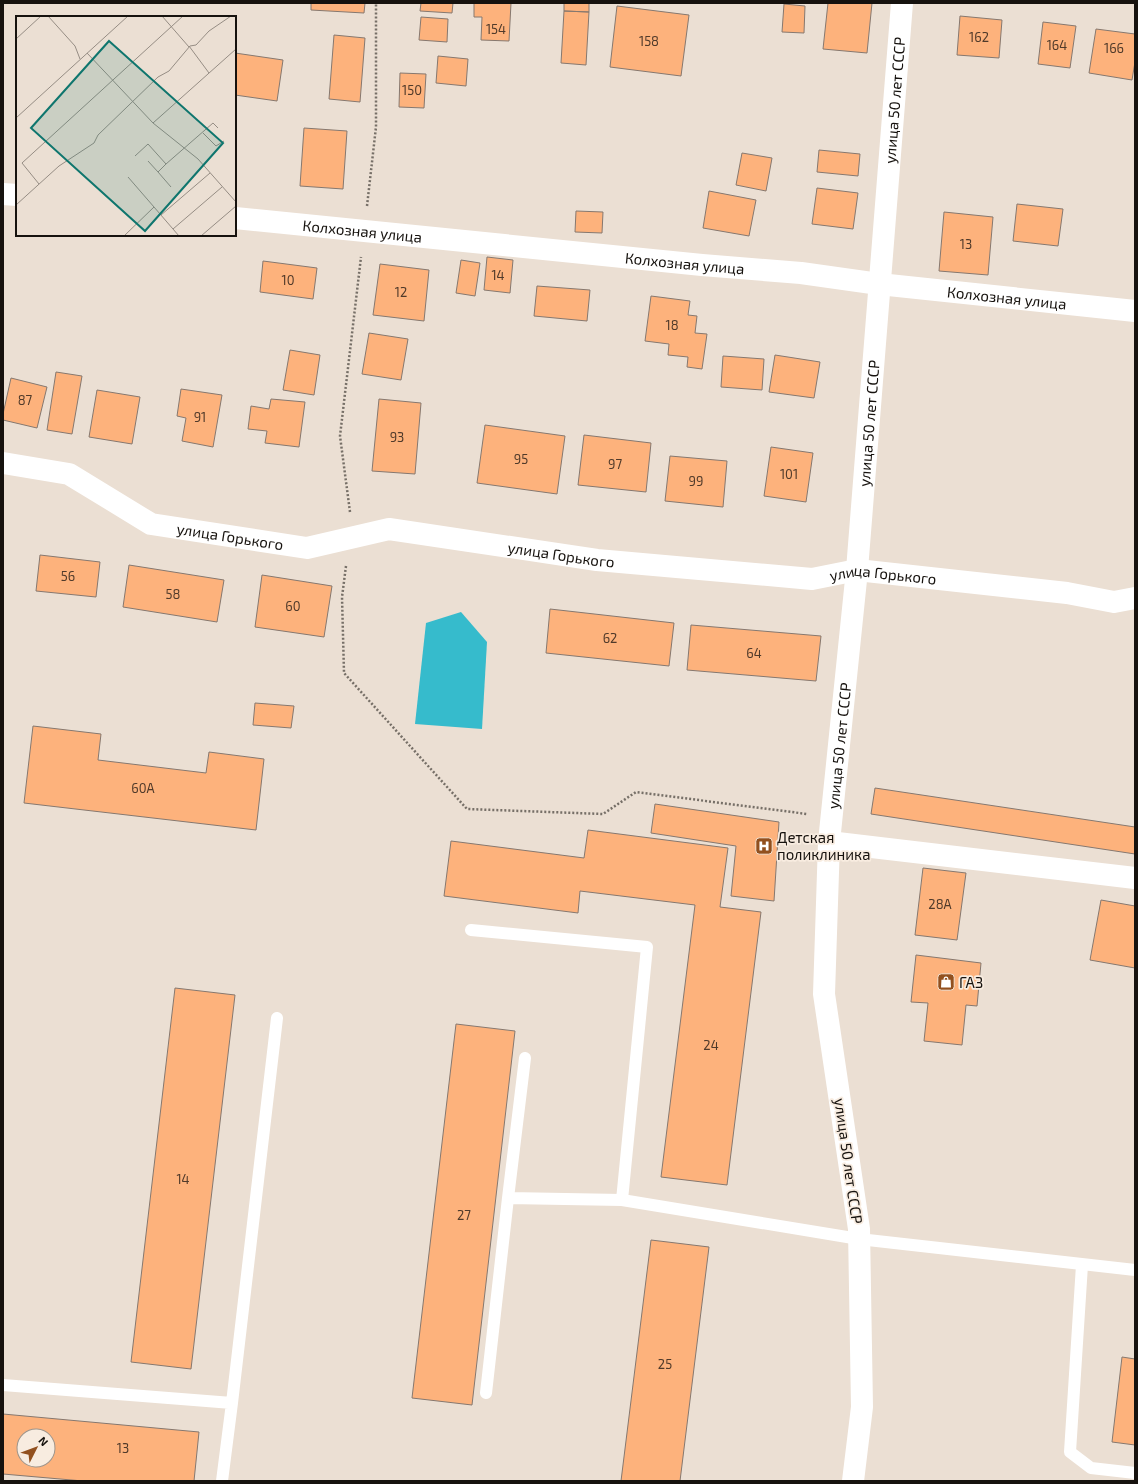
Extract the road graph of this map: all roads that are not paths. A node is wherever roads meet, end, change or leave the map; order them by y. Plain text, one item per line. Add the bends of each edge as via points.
1 (902, 3) edge
2 (3, 194) edge
3 (16, 195) edge
4 (236, 218) edge
5 (879, 284) junction
6 (1135, 311) edge
7 (3, 463) edge
8 (857, 570) junction
9 (1135, 598) edge
10 (829, 842) junction
11 (1135, 878) edge
12 (471, 930) dead end
13 (277, 1018) dead end
14 (525, 1058) dead end
15 (508, 1198) junction
16 (622, 1200) junction
17 (859, 1240) junction
18 (1082, 1265) junction
19 (1135, 1270) edge
20 (3, 1385) edge
21 (486, 1392) dead end
22 (232, 1403) junction
23 (1135, 1473) edge
24 (222, 1481) edge
25 (853, 1481) edge

1 - 5 street, улица 50 лет СССР
2 - 3 street
4 - 5 street, Колхозная улица via 801,273
5 - 6 street, Колхозная улица
5 - 8 street, улица 50 лет СССР
7 - 8 street, улица Горького via 69,474 151,524 307,548 389,529 597,560 796,578 812,579
8 - 9 street, улица Горького via 1067,592 1114,602
8 - 10 street, улица 50 лет СССР
10 - 11 street
10 - 17 street, улица 50 лет СССР via 824,994
12 - 16 lane via 647,947
13 - 22 lane
14 - 15 lane
15 - 16 lane
15 - 21 lane
16 - 17 lane
17 - 18 lane
17 - 25 street, улица 50 лет СССР via 862,1407
18 - 19 lane
18 - 23 lane via 1070,1452 1091,1468
20 - 22 lane
22 - 24 lane

